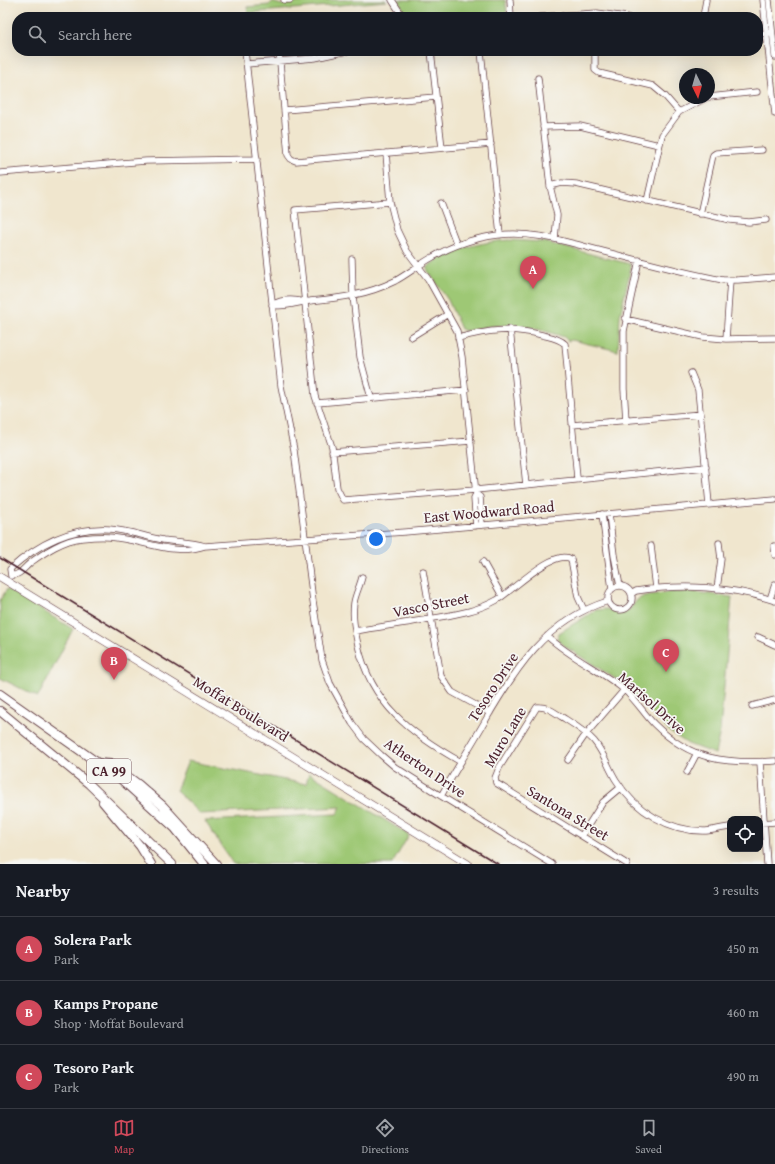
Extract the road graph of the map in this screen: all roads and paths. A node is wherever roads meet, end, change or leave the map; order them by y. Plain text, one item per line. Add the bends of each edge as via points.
1 (284, 0) edge
2 (290, 0) edge
3 (392, 0) edge
4 (510, 0) edge
5 (706, 0) edge
6 (763, 0) edge
7 (769, 0) edge
8 (400, 12) edge
9 (511, 12) edge
10 (704, 12) edge
11 (771, 32) edge
12 (246, 56) edge
13 (280, 56) edge
14 (322, 56) edge
15 (432, 56) edge
16 (482, 56) edge
17 (595, 56) edge
18 (775, 58) edge
19 (280, 60) junction
20 (247, 64) junction
21 (538, 78) dead end
22 (757, 92) dead end
23 (436, 97) junction
24 (715, 97) edge
25 (696, 104) edge
26 (285, 110) junction
27 (679, 112) junction
28 (775, 114) edge
29 (543, 127) junction
30 (491, 144) junction
31 (659, 144) junction
32 (442, 148) junction
33 (762, 150) dead end
34 (386, 153) junction
35 (257, 159) junction
36 (0, 173) edge
37 (550, 186) junction
38 (647, 201) junction
39 (390, 202) junction
40 (441, 203) dead end
41 (700, 214) junction
42 (766, 220) dead end
43 (500, 235) junction
44 (555, 239) junction
45 (457, 245) junction
46 (352, 259) dead end
47 (639, 260) junction
48 (418, 267) junction
49 (775, 277) edge
50 (730, 280) junction
51 (353, 296) junction
52 (304, 302) junction
53 (272, 305) junction
54 (448, 314) junction
55 (625, 319) junction
56 (510, 329) junction
57 (411, 337) dead end
58 (458, 338) junction
59 (775, 338) edge
60 (726, 339) junction
61 (691, 373) dead end
62 (466, 390) junction
63 (371, 398) junction
64 (317, 403) junction
65 (701, 414) junction
66 (626, 420) junction
67 (572, 425) junction
68 (471, 441) junction
69 (332, 452) junction
70 (706, 467) junction
71 (577, 478) junction
72 (526, 485) junction
73 (476, 492) junction
74 (775, 499) edge
75 (709, 504) junction
76 (602, 514) junction
77 (609, 514) junction
78 (479, 525) junction
79 (306, 539) junction
80 (720, 543) dead end
81 (205, 546) junction
82 (651, 546) dead end
83 (774, 546) dead end
84 (775, 555) edge
85 (482, 562) dead end
86 (423, 571) dead end
87 (0, 577) edge
88 (362, 577) dead end
89 (9, 579) junction
90 (775, 584) edge
91 (620, 586) junction
92 (656, 588) junction
93 (612, 589) junction
94 (717, 590) junction
95 (631, 594) junction
96 (502, 596) junction
97 (772, 600) edge
98 (608, 601) junction
99 (584, 610) junction
100 (430, 619) junction
101 (355, 631) junction
102 (547, 636) junction
103 (758, 637) dead end
104 (775, 645) edge
105 (624, 690) junction
106 (0, 694) edge
107 (775, 700) edge
108 (752, 706) dead end
109 (0, 711) edge
110 (490, 713) junction
111 (586, 734) junction
112 (697, 753) junction
113 (568, 760) dead end
114 (775, 761) edge
115 (97, 762) junction
116 (461, 762) junction
117 (760, 762) junction
118 (687, 772) dead end
119 (89, 784) junction
120 (496, 784) joint
121 (621, 787) junction
122 (441, 796) junction
123 (762, 816) edge
124 (775, 822) edge
125 (763, 823) edge
126 (727, 828) edge
127 (763, 830) edge
128 (582, 835) junction
129 (151, 864) edge
130 (172, 864) edge
131 (204, 864) edge
132 (216, 864) edge
133 (468, 864) edge
134 (552, 864) edge
135 (627, 864) edge
136 (768, 864) edge

1 - 2 street
3 - 8 street
4 - 9 street
5 - 10 street
6 - 11 street
7 - 11 street
11 - 18 street
11 - 28 street
12 - 20 street, Atherton Drive
13 - 19 street
14 - 19 street
15 - 23 street
16 - 30 street
17 - 27 street via 595,70 599,73 653,86
19 - 20 street
19 - 26 street
20 - 35 street, Atherton Drive
21 - 29 street
22 - 24 street
23 - 26 street
23 - 32 street
25 - 27 street
26 - 34 street via 288,155 291,159 296,161
27 - 31 street via 666,128
29 - 31 street via 580,126
29 - 37 street
30 - 32 street
30 - 43 street
31 - 38 street
32 - 34 street
33 - 41 street via 713,155
34 - 39 street
35 - 36 street via 146,161
35 - 53 street, Atherton Drive
37 - 38 street via 562,183 576,184
37 - 44 street via 557,214
38 - 41 street
39 - 48 street via 397,230
39 - 52 street via 295,210
40 - 45 street
41 - 42 street via 749,222
43 - 44 street via 525,234
43 - 45 street
44 - 47 street
45 - 48 street
46 - 51 street
47 - 50 street via 707,277
47 - 55 street
48 - 51 street via 395,281
48 - 54 street
49 - 50 street
50 - 60 street
51 - 52 street
51 - 63 street via 360,357
52 - 53 street via 296,299 279,301
52 - 64 street
53 - 79 street, Atherton Drive via 281,386 294,450
54 - 57 street
54 - 58 street
55 - 60 street via 702,337
55 - 66 street
56 - 58 street via 484,331
56 - 67 street via 561,340 565,344
56 - 72 street
58 - 62 street
59 - 60 street
61 - 65 street via 698,390
62 - 63 street
62 - 68 street
63 - 64 street
64 - 69 street
65 - 66 street
65 - 70 street
66 - 67 street
67 - 71 street
68 - 69 street
68 - 73 street
69 - 73 street via 337,488 343,500
70 - 71 street
70 - 75 street
71 - 72 street
72 - 73 street
73 - 78 street via 480,497
74 - 75 street, East Woodward Road
75 - 77 street, East Woodward Road
76 - 77 street, East Woodward Road
76 - 78 street, East Woodward Road
76 - 93 street
77 - 91 street
78 - 79 street, East Woodward Road
79 - 81 street, East Woodward Road
79 - 122 street, Atherton Drive via 322,660 339,702 364,739 381,755 395,767
80 - 94 street
81 - 89 street, East Woodward Road via 194,550 178,550 110,537 80,538 50,549 18,575
81 - 89 street, East Woodward Road via 109,529 79,531 35,548 10,569
82 - 92 street
83 - 84 street
85 - 96 street
86 - 100 street
87 - 89 main road, Moffat Boulevard
88 - 101 street via 354,602
89 - 133 main road, Moffat Boulevard
90 - 97 street
91 - 93 street
91 - 95 street via 627,588
92 - 94 street via 673,586
92 - 95 street
93 - 98 street
94 - 97 street via 740,592
95 - 98 street via 632,602 624,610 612,608
96 - 99 street, Vasco Street via 554,559 569,558 573,565 578,597
96 - 100 street, Vasco Street via 476,610
98 - 99 street, Tesoro Drive
99 - 102 street, Tesoro Drive
100 - 101 street, Vasco Street
100 - 110 street via 438,668 446,684 460,698
101 - 116 street via 366,671 390,709 418,736
102 - 105 street, Marisol Drive via 564,652
102 - 110 street, Tesoro Drive via 517,668
103 - 104 street
105 - 111 street
105 - 112 street, Marisol Drive via 654,724 675,741
106 - 115 highway, CA 99
107 - 108 street
109 - 119 highway, CA 99
110 - 116 street, Tesoro Drive
111 - 113 street
111 - 120 street, Muro Lane via 546,707 537,707 499,768 495,778
111 - 121 street via 605,755
112 - 117 street, Marisol Drive via 728,762
112 - 118 street
114 - 117 street, Marisol Drive
115 - 131 highway, CA 99 via 152,805 175,828
115 - 132 highway via 111,764 139,785 163,806
116 - 122 street, Tesoro Drive
117 - 123 street
119 - 129 highway via 140,846
119 - 130 highway, CA 99
120 - 128 street, Santona Street
121 - 126 street via 649,815 679,828 706,831
121 - 128 street via 603,802
122 - 134 street, Atherton Drive
124 - 125 street
127 - 136 street
128 - 135 street, Santona Street

